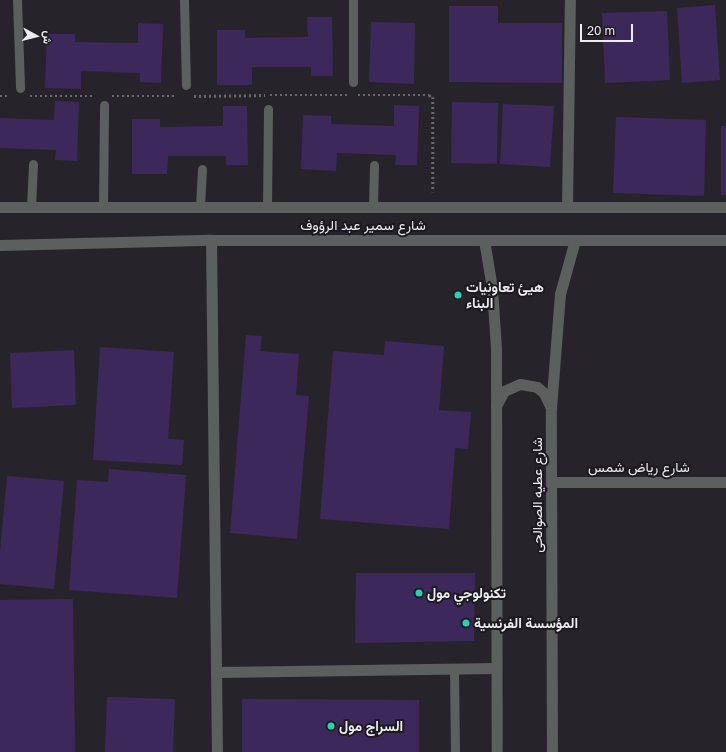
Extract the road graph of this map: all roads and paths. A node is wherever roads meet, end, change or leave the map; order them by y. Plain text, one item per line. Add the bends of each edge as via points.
1 (17, 0) edge
2 (184, 0) edge
3 (353, 0) edge
4 (570, 0) edge
5 (353, 82) dead end
6 (186, 85) dead end
7 (20, 88) dead end
8 (104, 105) dead end
9 (268, 109) dead end
10 (33, 164) dead end
11 (374, 165) dead end
12 (202, 169) dead end
13 (0, 207) edge
14 (31, 207) junction
15 (103, 207) junction
16 (200, 207) junction
17 (267, 207) junction
18 (373, 207) junction
19 (567, 207) junction
20 (726, 207) edge
21 (211, 240) junction
22 (484, 240) junction
23 (575, 240) junction
24 (726, 240) edge
25 (0, 246) edge
26 (496, 406) junction
27 (551, 408) junction
28 (552, 482) junction
29 (726, 482) edge
30 (496, 668) junction
31 (454, 670) junction
32 (216, 672) junction
33 (217, 752) edge
34 (455, 752) edge
35 (496, 752) edge
36 (552, 752) edge

1 - 7 lane
2 - 6 lane
3 - 5 lane
4 - 19 street
8 - 15 lane
9 - 17 lane
10 - 14 lane
11 - 18 lane
12 - 16 lane
13 - 14 street, شارع سمير عبد الرؤوف
14 - 15 street, شارع سمير عبد الرؤوف
15 - 16 street, شارع سمير عبد الرؤوف
16 - 17 street, شارع سمير عبد الرؤوف
17 - 18 street, شارع سمير عبد الرؤوف
18 - 19 street, شارع سمير عبد الرؤوف
19 - 20 street, شارع سمير عبد الرؤوف
21 - 22 street, شارع سمير عبد الرؤوف
21 - 25 street, شارع سمير عبد الرؤوف
21 - 32 street
22 - 23 street, شارع سمير عبد الرؤوف
22 - 26 street via 494,320
23 - 24 street, شارع سمير عبد الرؤوف
23 - 27 street, شارع عطيه الصوالحى via 560,294
26 - 27 street via 504,392 511,387 524,384 544,393
26 - 30 street
27 - 28 street, شارع عطيه الصوالحى
28 - 29 street, شارع رياض شمس
28 - 36 street, شارع عطيه الصوالحى
30 - 31 street
30 - 35 street
31 - 32 street
31 - 34 lane
32 - 33 street

